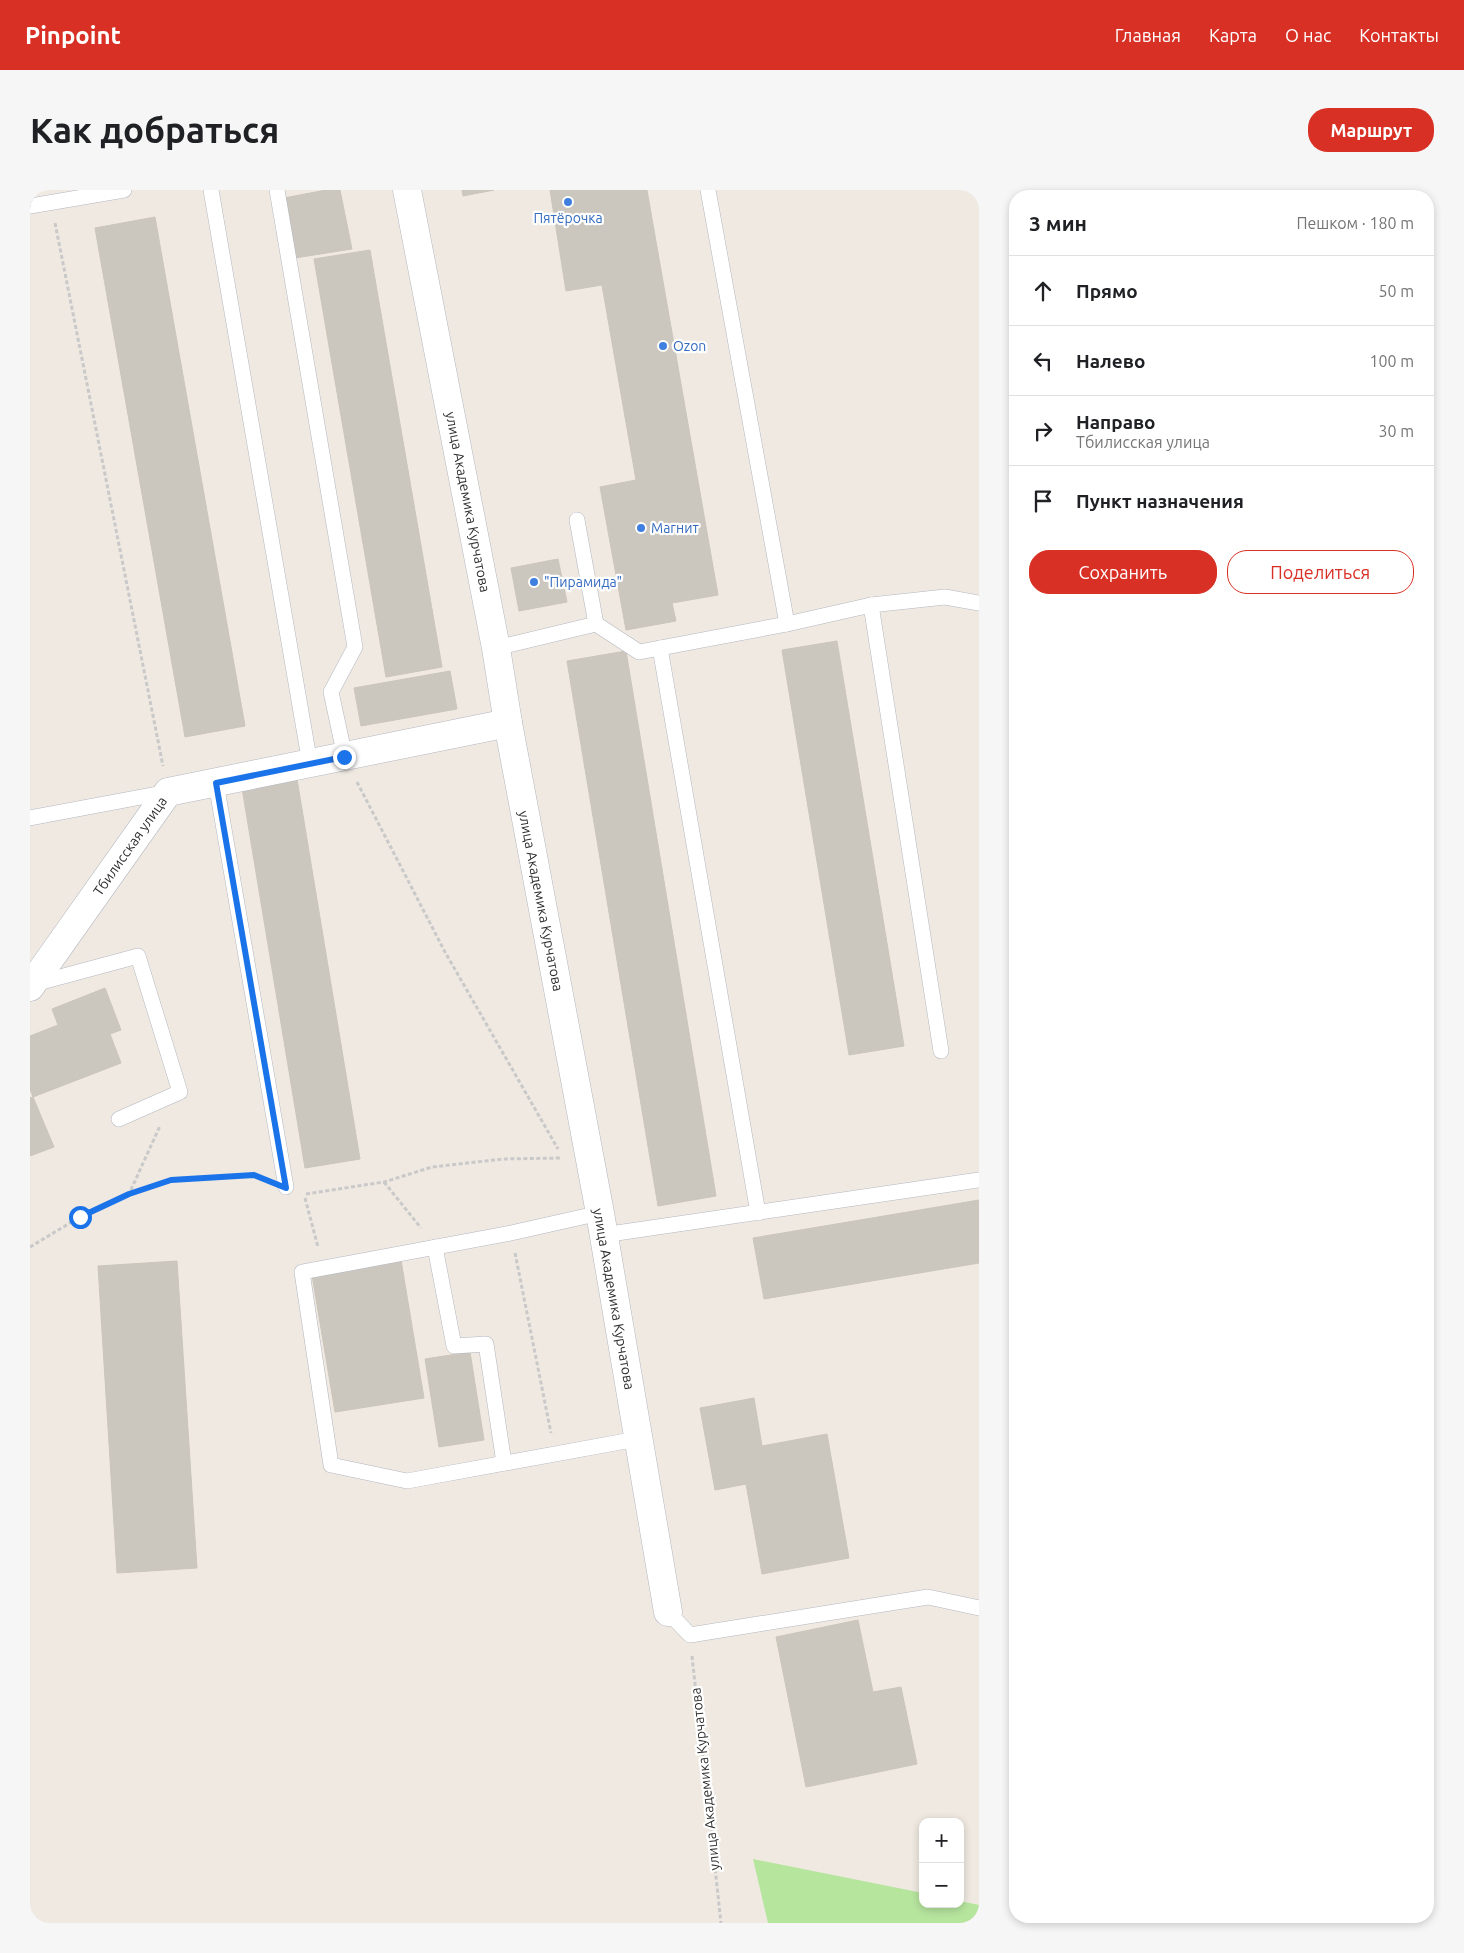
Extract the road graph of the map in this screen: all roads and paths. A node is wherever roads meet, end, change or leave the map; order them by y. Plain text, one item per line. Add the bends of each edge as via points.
1 (124, 190) edge
2 (211, 190) edge
3 (277, 190) edge
4 (407, 190) edge
5 (708, 190) edge
6 (50, 203) junction
7 (30, 206) edge
8 (577, 520) dead end
9 (979, 603) edge
10 (870, 605) junction
11 (596, 624) junction
12 (787, 624) junction
13 (496, 648) junction
14 (660, 648) junction
15 (508, 724) junction
16 (344, 757) junction
17 (310, 764) junction
18 (216, 783) junction
19 (168, 792) junction
20 (30, 818) edge
21 (31, 985) edge
22 (941, 1050) dead end
23 (180, 1092) junction
24 (119, 1119) dead end
25 (979, 1180) edge
26 (384, 1182) junction
27 (286, 1188) joint
28 (129, 1194) junction
29 (758, 1212) junction
30 (602, 1224) junction
31 (511, 1233) junction
32 (30, 1247) edge
33 (435, 1247) junction
34 (324, 1268) junction
35 (638, 1439) junction
36 (556, 1453) junction
37 (504, 1463) junction
38 (979, 1608) edge
39 (668, 1612) joint
40 (690, 1635) junction
41 (721, 1923) edge

1 - 6 lane
2 - 17 lane
3 - 16 lane via 356,647 331,692
4 - 13 street, улица Академика Курчатова
5 - 12 lane
6 - 7 lane
6 - 19 path
8 - 11 lane
9 - 10 lane via 945,597
10 - 12 lane
10 - 22 lane
11 - 13 lane
11 - 14 lane via 639,652
12 - 14 lane
13 - 15 street, улица Академика Курчатова
14 - 29 lane
15 - 16 street, Тбилисская улица
15 - 30 street, улица Академика Курчатова
16 - 17 street, Тбилисская улица
16 - 26 path via 445,952 563,1158 503,1159 432,1167
17 - 18 street, Тбилисская улица
18 - 19 street, Тбилисская улица
18 - 27 lane
19 - 20 lane
19 - 21 street, Тбилисская улица
21 - 23 lane via 138,956
23 - 24 lane
23 - 28 path via 155,1135
25 - 29 lane
26 - 33 path
26 - 34 path via 304,1194
27 - 28 path via 254,1175 171,1180
28 - 32 path via 80,1217
29 - 30 lane
30 - 31 lane
30 - 35 street, улица Академика Курчатова
31 - 33 lane
31 - 36 path
33 - 34 lane
33 - 37 lane via 454,1346 486,1344
34 - 37 lane via 302,1272 331,1465 407,1481
35 - 36 lane
35 - 39 street, улица Академика Курчатова
36 - 37 lane
38 - 40 lane via 928,1597
39 - 40 lane
40 - 41 path, улица Академика Курчатова

